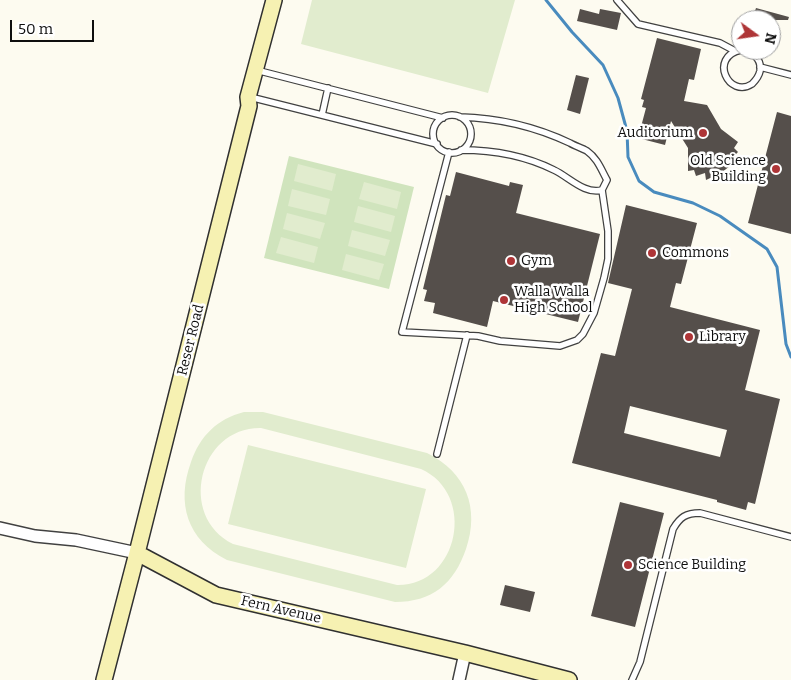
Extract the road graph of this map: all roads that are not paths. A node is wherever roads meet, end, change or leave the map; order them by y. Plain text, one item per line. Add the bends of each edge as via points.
1 (274, 0) edge
2 (617, 0) edge
3 (731, 47) edge
4 (731, 54) edge
5 (757, 60) edge
6 (760, 67) junction
7 (255, 70) junction
8 (791, 75) edge
9 (328, 88) junction
10 (248, 97) junction
11 (322, 115) junction
12 (460, 117) junction
13 (443, 118) junction
14 (437, 144) junction
15 (461, 150) junction
16 (449, 152) junction
17 (602, 190) junction
18 (466, 336) junction
19 (437, 454) dead end
20 (0, 528) edge
21 (791, 536) edge
22 (137, 554) junction
23 (465, 654) junction
24 (104, 680) edge
25 (459, 680) edge
26 (569, 680) edge
27 (632, 680) edge

1 - 7 main road, Reser Road
2 - 3 lane via 638,24
4 - 6 lane via 724,64 725,75 732,84 743,86 754,82
5 - 6 lane
6 - 8 lane
7 - 9 lane
7 - 10 main road, Reser Road
9 - 11 lane
9 - 13 lane
10 - 11 lane
10 - 22 main road, Reser Road via 249,106
11 - 14 lane
12 - 13 lane via 450,115
12 - 15 lane via 468,124 471,134
12 - 17 lane via 518,123 587,151 598,161 606,180
13 - 14 lane via 434,128
14 - 16 lane
15 - 16 lane
15 - 17 lane via 513,154 550,168 590,190
16 - 18 lane via 402,332
17 - 18 lane via 608,259 594,312 583,334 560,346
18 - 19 lane
20 - 22 street, Fern Avenue via 89,542
21 - 27 lane via 700,513 689,513 679,519 673,529 640,662
22 - 23 main road, Fern Avenue via 216,594
22 - 24 main road, Reser Road
23 - 25 street
23 - 26 main road, Fern Avenue

